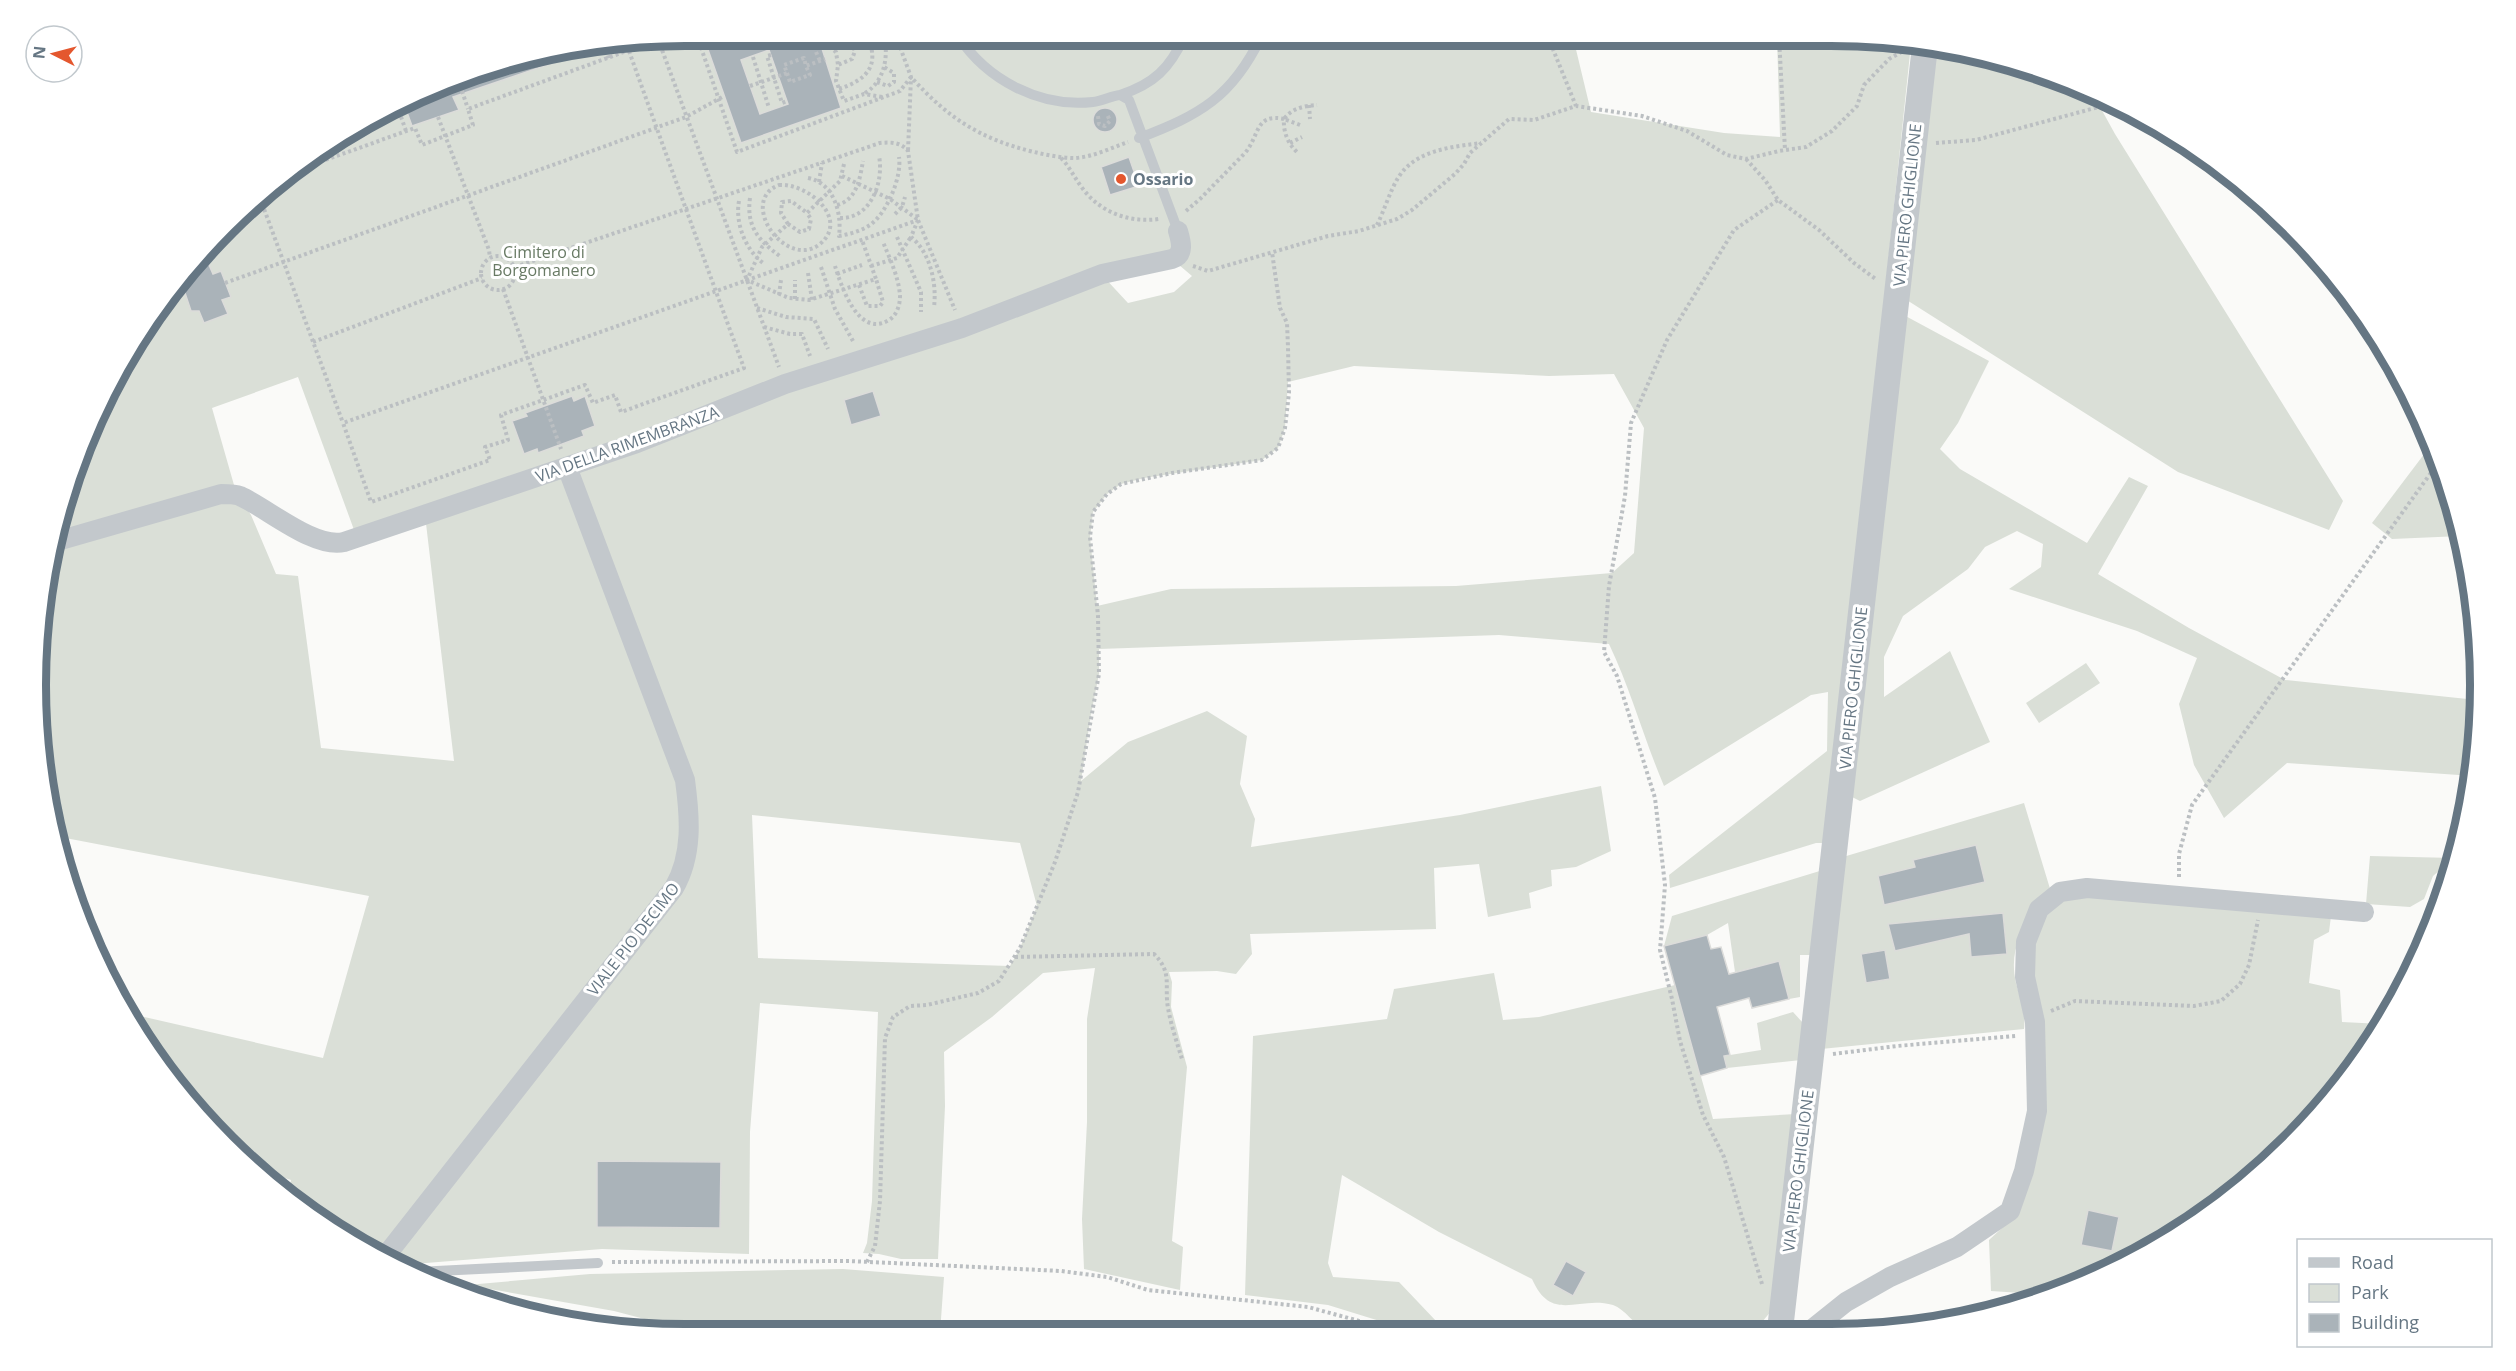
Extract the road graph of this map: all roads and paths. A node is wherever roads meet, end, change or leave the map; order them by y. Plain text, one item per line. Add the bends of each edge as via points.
1 (701, 47) edge
2 (829, 47) edge
3 (871, 47) edge
4 (886, 47) edge
5 (900, 47) edge
6 (967, 47) edge
7 (1179, 47) edge
8 (1255, 47) edge
9 (1552, 47) edge
10 (1780, 47) edge
11 (662, 48) edge
12 (854, 48) edge
13 (634, 49) edge
14 (629, 51) junction
15 (1907, 51) edge
16 (607, 52) edge
17 (816, 52) dead end
18 (1915, 52) edge
19 (771, 55) dead end
20 (753, 57) dead end
21 (609, 58) junction
22 (825, 59) dead end
23 (820, 61) junction
24 (838, 65) junction
25 (807, 66) junction
26 (884, 67) junction
27 (787, 73) junction
28 (911, 77) junction
29 (774, 78) junction
30 (761, 82) junction
31 (877, 82) junction
32 (750, 86) dead end
33 (839, 89) junction
34 (462, 91) dead end
35 (864, 94) junction
36 (1120, 94) junction
37 (724, 96) dead end
38 (883, 97) junction
39 (718, 99) junction
40 (788, 101) dead end
41 (1310, 105) junction
42 (1317, 105) dead end
43 (1576, 106) junction
44 (2101, 106) edge
45 (769, 108) dead end
46 (468, 109) junction
47 (400, 114) edge
48 (438, 117) dead end
49 (686, 117) junction
50 (1284, 119) junction
51 (1310, 119) dead end
52 (1300, 125) dead end
53 (657, 128) junction
54 (406, 131) junction
55 (446, 136) junction
56 (1302, 137) dead end
57 (1141, 138) junction
58 (1914, 142) junction
59 (1290, 143) junction
60 (1481, 143) junction
61 (1785, 150) junction
62 (908, 152) junction
63 (1298, 153) dead end
64 (879, 156) dead end
65 (1061, 157) junction
66 (900, 158) dead end
67 (1746, 159) junction
68 (863, 161) dead end
69 (319, 162) edge
70 (822, 163) junction
71 (844, 164) dead end
72 (842, 176) junction
73 (808, 178) dead end
74 (819, 182) junction
75 (859, 183) junction
76 (875, 191) junction
77 (829, 193) junction
78 (469, 195) junction
79 (905, 197) dead end
80 (750, 198) dead end
81 (717, 199) junction
82 (890, 199) junction
83 (1778, 200) junction
84 (739, 201) dead end
85 (820, 201) junction
86 (837, 205) junction
87 (263, 206) edge
88 (902, 207) junction
89 (686, 209) junction
90 (807, 213) junction
91 (896, 214) dead end
92 (840, 218) junction
93 (918, 220) junction
94 (788, 224) junction
95 (1175, 224) junction
96 (1377, 226) junction
97 (851, 233) junction
98 (775, 236) junction
99 (897, 237) dead end
100 (911, 237) junction
101 (862, 240) junction
102 (883, 242) dead end
103 (853, 243) junction
104 (765, 244) junction
105 (904, 250) junction
106 (1272, 252) junction
107 (781, 257) dead end
108 (490, 258) junction
109 (756, 258) junction
110 (1172, 259) junction
111 (890, 261) junction
112 (284, 262) junction
113 (763, 263) dead end
114 (862, 265) dead end
115 (834, 266) dead end
116 (871, 266) junction
117 (515, 267) junction
118 (821, 267) dead end
119 (808, 273) dead end
120 (837, 274) junction
121 (482, 278) junction
122 (876, 279) junction
123 (747, 280) junction
124 (781, 280) dead end
125 (795, 280) dead end
126 (225, 283) dead end
127 (859, 285) junction
128 (503, 289) junction
129 (716, 291) junction
130 (843, 291) junction
131 (780, 295) junction
132 (830, 296) junction
133 (795, 299) junction
134 (1897, 299) junction
135 (812, 300) junction
136 (934, 307) dead end
137 (757, 308) junction
138 (921, 312) dead end
139 (764, 326) junction
140 (962, 328) junction
141 (853, 341) dead end
142 (313, 342) junction
143 (828, 349) dead end
144 (810, 356) dead end
145 (528, 357) junction
146 (785, 384) junction
147 (543, 400) junction
148 (343, 423) junction
149 (567, 467) junction
150 (2432, 471) edge
151 (64, 539) edge
152 (2178, 896) junction
153 (2261, 903) junction
154 (2364, 912) dead end
155 (1015, 957) junction
156 (2035, 1022) junction
157 (1811, 1057) junction
158 (1182, 1059) dead end
159 (389, 1251) edge
160 (867, 1262) junction
161 (598, 1263) joint
162 (431, 1271) edge
163 (1762, 1294) dead end
164 (1370, 1324) edge
165 (1781, 1324) edge
166 (1818, 1324) edge

1 - 39 path
2 - 24 path via 836,52
3 - 33 path via 867,74 855,84
4 - 26 path
5 - 28 path
6 - 36 lane via 986,69 1037,97 1096,102
7 - 36 lane via 1170,65 1157,76
8 - 57 lane via 1220,97 1195,114
9 - 43 path
10 - 61 path
11 - 49 path
12 - 24 path via 852,59
13 - 14 path
14 - 21 path
14 - 53 path
15 - 61 path via 1889,59 1864,86 1857,106 1832,131 1806,147
16 - 21 path
17 - 23 path
18 - 58 street, VIA PIERO GHIGLIONE
19 - 29 path via 767,56
20 - 30 path
21 - 46 path
22 - 23 path
23 - 25 path
24 - 33 path
25 - 27 path via 804,58 784,65
25 - 27 path via 810,75 790,82
26 - 31 path
26 - 31 path via 894,73 894,82 888,86
27 - 29 path
28 - 38 path via 900,91
28 - 62 path
28 - 65 path via 936,104 971,129 992,140
29 - 30 path
29 - 40 path via 782,103
30 - 32 path
30 - 45 path
31 - 35 path
33 - 35 path via 844,101
34 - 46 path
35 - 38 path
36 - 57 lane via 1129,100
37 - 39 path
38 - 39 path via 737,152
39 - 49 path
41 - 42 path
41 - 50 path via 1293,110
41 - 51 path
43 - 60 path via 1534,120 1509,119
43 - 67 path via 1642,116 1687,131 1727,155
44 - 58 path via 1976,140 1946,144
46 - 55 path via 473,125
47 - 54 path
48 - 55 path
49 - 53 path
49 - 81 path
50 - 52 path
50 - 59 path
50 - 95 path via 1267,118 1251,145
53 - 78 path
53 - 89 path
54 - 55 path via 415,128 422,145
54 - 69 path
55 - 78 path
56 - 59 path
57 - 65 path via 1077,158
57 - 95 lane
58 - 134 street, VIA PIERO GHIGLIONE
59 - 63 path
60 - 96 path via 1455,174 1412,210
60 - 96 path via 1444,148 1412,161 1398,179
61 - 67 path
62 - 70 path via 901,145 885,142
62 - 93 path
64 - 76 path
65 - 95 path via 1084,190 1105,210 1135,220
66 - 82 path
67 - 83 path
68 - 75 path
70 - 74 path
70 - 81 path
71 - 72 path
72 - 75 path
72 - 77 path
73 - 74 path
74 - 77 path
75 - 76 path
75 - 86 path via 851,196
76 - 82 path
76 - 92 path via 870,203 859,213
77 - 85 path
77 - 86 path
78 - 108 path
78 - 112 path
79 - 88 path
80 - 104 path via 748,214 752,228
81 - 89 path
81 - 123 path
82 - 88 path
82 - 97 path via 876,220
83 - 134 path via 1819,230
83 - 163 path via 1734,230 1667,340 1631,423 1604,651 1617,675 1655,798 1665,885 1660,950 1680,1041 1703,1115 1724,1157
84 - 109 path via 741,231
85 - 90 path
85 - 98 path via 829,225 822,243 810,250 798,250
85 - 98 path via 792,185 770,189 765,196 764,214 767,227
86 - 92 path
87 - 112 path
88 - 91 path
88 - 93 path
89 - 117 path
89 - 129 path
90 - 94 path via 811,224 805,232
90 - 94 path via 791,201 782,202 781,213
92 - 97 path via 839,236
93 - 100 path
93 - 101 path
93 - 140 path
94 - 98 path
95 - 110 street via 1180,252
96 - 106 path
97 - 103 path
98 - 104 path
99 - 105 path
100 - 105 path
100 - 136 path via 919,244 931,271
101 - 103 path
101 - 116 path
102 - 111 path
103 - 123 path
104 - 107 path
104 - 109 path
105 - 111 path
105 - 138 path via 921,292
106 - 110 path via 1208,271
106 - 155 path via 1288,347 1289,393 1278,448 1262,460 1121,484 1093,512 1090,537 1099,674 1086,756 1071,817
108 - 117 path via 504,257
108 - 121 path via 482,269
109 - 113 path
109 - 123 path
110 - 140 street, VIA DELLA RIMEMBRANZA via 1102,274
111 - 116 path
111 - 130 path via 900,296 899,308 889,320 869,322 862,318
112 - 126 path
112 - 142 path
114 - 120 path
115 - 120 path
116 - 122 path
117 - 128 path via 515,278
118 - 132 path
119 - 135 path
120 - 130 path
121 - 128 path via 488,287
121 - 142 path
122 - 127 path
122 - 127 path via 882,294 880,306 867,306
123 - 129 path
123 - 131 path
123 - 137 path
124 - 131 path
125 - 133 path
127 - 130 path
128 - 145 path
129 - 145 path
129 - 147 path via 744,368 621,412 615,395 593,404 585,385
130 - 132 path
131 - 133 path
132 - 135 path
132 - 141 path
133 - 135 path
134 - 157 street, VIA PIERO GHIGLIONE
137 - 139 path
137 - 143 path via 786,317 814,319
139 - 144 path via 802,334
139 - 146 path
140 - 146 street, VIA DELLA RIMEMBRANZA
142 - 148 path
145 - 147 path
145 - 148 path
146 - 149 street, VIA DELLA RIMEMBRANZA
147 - 148 path via 501,415 508,440 485,447 490,460 371,502
147 - 149 path
149 - 151 street, VIA DELLA RIMEMBRANZA via 337,544 325,543 238,495 221,494
149 - 159 street, VIALE PIO DECIMO via 685,780 689,830 685,863 674,888
150 - 152 path via 2192,805 2179,854
152 - 153 street
152 - 156 street via 2087,888 2060,892 2039,909 2026,942 2025,977
153 - 154 street
153 - 156 path via 2249,964 2240,984 2221,1001 2194,1006 2075,1001
155 - 158 path via 1154,954 1163,963 1168,982 1167,1006
155 - 160 path via 999,981 978,993 910,1006 893,1017 885,1038 880,1201 875,1246
156 - 157 path via 2029,1031 2018,1035
156 - 166 street via 2037,1111 2024,1171 2010,1211 1957,1247 1846,1302
157 - 165 street, VIA PIERO GHIGLIONE
160 - 161 path
160 - 164 path via 1084,1274 1148,1290 1308,1307
161 - 162 lane

